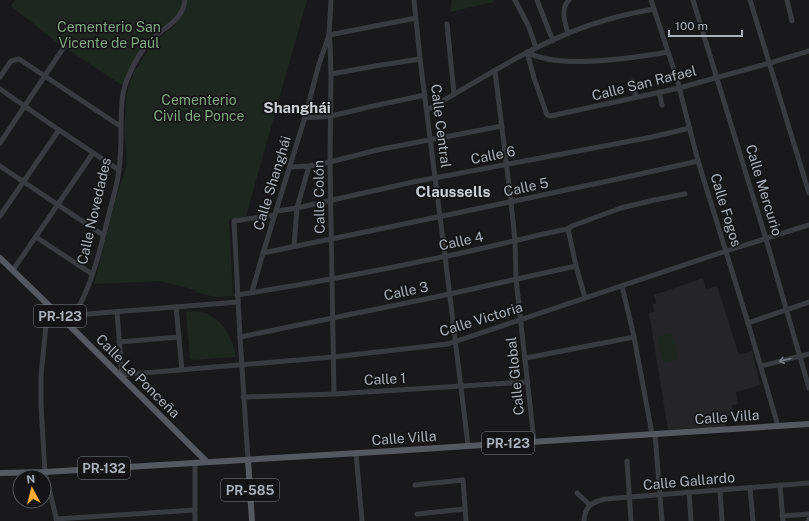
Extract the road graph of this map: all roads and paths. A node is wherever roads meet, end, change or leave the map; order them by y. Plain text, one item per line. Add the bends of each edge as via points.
1 (185, 0) edge
2 (331, 0) edge
3 (414, 0) edge
4 (515, 0) edge
5 (537, 0) edge
6 (569, 0) edge
7 (651, 0) edge
8 (693, 0) edge
9 (750, 0) edge
10 (787, 0) edge
11 (654, 9) junction
12 (416, 18) junction
13 (792, 21) dead end
14 (447, 24) dead end
15 (329, 35) junction
16 (566, 35) junction
17 (553, 40) junction
18 (64, 47) dead end
19 (536, 48) junction
20 (809, 51) edge
21 (527, 52) junction
22 (668, 52) junction
23 (420, 59) junction
24 (770, 63) junction
25 (495, 71) junction
26 (331, 74) junction
27 (44, 76) junction
28 (0, 77) edge
29 (718, 77) junction
30 (632, 81) dead end
31 (679, 88) junction
32 (0, 89) edge
33 (660, 92) junction
34 (454, 94) junction
35 (425, 95) junction
36 (636, 97) junction
37 (662, 105) dead end
38 (24, 106) junction
39 (427, 110) junction
40 (330, 116) junction
41 (305, 117) junction
42 (120, 126) junction
43 (502, 126) junction
44 (690, 128) junction
45 (59, 130) junction
46 (430, 139) junction
47 (0, 143) edge
48 (92, 153) junction
49 (698, 161) junction
50 (330, 162) junction
51 (506, 164) junction
52 (0, 166) edge
53 (309, 166) junction
54 (290, 167) junction
55 (119, 170) junction
56 (435, 178) junction
57 (23, 181) junction
58 (809, 193) edge
59 (685, 194) dead end
60 (331, 200) junction
61 (511, 202) junction
62 (57, 205) junction
63 (297, 208) junction
64 (276, 213) junction
65 (0, 216) edge
66 (440, 217) junction
67 (809, 225) edge
68 (568, 229) junction
69 (104, 235) junction
70 (36, 237) junction
71 (332, 238) junction
72 (766, 239) junction
73 (515, 241) junction
74 (294, 246) junction
75 (726, 251) junction
76 (263, 252) junction
77 (446, 256) junction
78 (0, 258) edge
79 (576, 266) junction
80 (13, 270) junction
81 (92, 274) junction
82 (332, 279) junction
83 (516, 279) junction
84 (622, 286) junction
85 (252, 292) junction
86 (237, 294) junction
87 (450, 294) junction
88 (585, 298) junction
89 (238, 302) junction
90 (809, 302) edge
91 (48, 304) junction
92 (176, 307) junction
93 (786, 310) junction
94 (117, 312) junction
95 (74, 315) junction
96 (333, 318) junction
97 (521, 320) junction
98 (748, 322) junction
99 (68, 323) junction
100 (179, 337) junction
101 (240, 337) junction
102 (634, 337) junction
103 (119, 342) junction
104 (455, 342) junction
105 (809, 354) edge
106 (800, 356) junction
107 (333, 357) junction
108 (526, 358) junction
109 (242, 366) junction
110 (761, 366) junction
111 (182, 370) junction
112 (121, 375) junction
113 (528, 382) junction
114 (461, 387) junction
115 (809, 388) edge
116 (334, 394) junction
117 (243, 397) junction
118 (809, 424) edge
119 (778, 426) junction
120 (654, 434) junction
121 (534, 441) junction
122 (468, 445) junction
123 (356, 453) junction
124 (248, 460) junction
125 (627, 461) dead end
126 (195, 462) junction
127 (207, 462) junction
128 (45, 469) edge
129 (52, 472) edge
130 (0, 473) edge
131 (12, 473) edge
132 (809, 483) edge
133 (415, 485) dead end
134 (780, 485) junction
135 (750, 488) junction
136 (720, 490) junction
137 (689, 492) junction
138 (577, 493) dead end
139 (660, 494) junction
140 (630, 498) junction
141 (52, 503) edge
142 (590, 505) junction
143 (466, 509) junction
144 (195, 510) junction
145 (417, 514) dead end
146 (809, 514) edge
147 (782, 519) edge
148 (56, 520) edge
149 (195, 521) edge
150 (252, 521) edge
151 (362, 521) edge
152 (466, 521) edge
153 (584, 521) edge
154 (632, 521) edge
155 (662, 521) edge
156 (691, 521) edge
157 (722, 521) edge
158 (753, 521) edge

1 - 42 street, Calle Novedades via 179,16 152,40 132,68 123,92
2 - 15 street, Calle Colón
3 - 12 street, Calle Central
4 - 19 street via 529,27
5 - 17 street
6 - 16 street via 563,10
7 - 11 street, Calle Fogos
8 - 29 street, Calle Mercurio
9 - 24 street
10 - 13 street
11 - 16 street via 606,20
11 - 22 street, Calle Fogos
12 - 15 street
12 - 23 street, Calle Central
14 - 34 street
15 - 26 street, Calle Colón
15 - 41 street, Calle Shanghái via 318,64
16 - 17 street
17 - 19 street
18 - 27 street
19 - 21 street
20 - 24 street, Calle San Rafael
21 - 22 street via 554,61 621,59
21 - 25 street
21 - 36 street, Calle San Rafael via 548,116
22 - 31 street, Calle Fogos
23 - 26 street
23 - 35 street, Calle Central
24 - 29 street, Calle San Rafael
24 - 58 street
25 - 34 street
25 - 43 street, Calle Global
26 - 40 street, Calle Colón
27 - 28 street via 20,59 11,61
27 - 38 street
27 - 42 street
29 - 31 street, Calle San Rafael
29 - 72 street, Calle Mercurio
30 - 36 street
31 - 33 street, Calle San Rafael
31 - 44 street, Calle Fogos
32 - 38 street
33 - 36 street, Calle San Rafael
33 - 37 street
34 - 39 street
35 - 39 street, Calle Central
35 - 40 street
38 - 45 street
38 - 47 street
39 - 46 street, Calle Central
40 - 41 street
40 - 50 street, Calle Colón
41 - 54 street, Calle Shanghái
42 - 55 street, Calle Novedades
43 - 46 street
43 - 51 street, Calle Global
44 - 49 street, Calle Fogos
44 - 51 street, Calle 6
45 - 48 street
45 - 57 street
46 - 50 street
46 - 56 street, Calle Central
48 - 55 street
48 - 62 street
49 - 61 street, Calle 5
49 - 75 street, Calle Fogos
50 - 53 street
50 - 60 street, Calle Colón
51 - 56 street, Calle 6
51 - 61 street, Calle Global
52 - 57 street
53 - 54 street
53 - 63 street
54 - 64 street, Calle Shanghái
55 - 69 street, Calle Novedades
56 - 60 street, Calle 6
56 - 66 street, Calle Central
57 - 62 street
57 - 65 street
59 - 68 street, Calle 4 via 621,208
60 - 63 street, Calle 6
60 - 71 street, Calle Colón
61 - 66 street, Calle 5
61 - 73 street, Calle Global
62 - 69 street
62 - 70 street
63 - 64 street, Calle 6
63 - 74 street
64 - 76 street, Calle Shanghái
64 - 86 street, Calle 6 via 234,221
66 - 71 street, Calle 5
66 - 77 street, Calle Central
67 - 72 street, Calle Victoria
68 - 73 street, Calle 4
68 - 79 street
69 - 81 street, Calle Novedades
70 - 80 street
70 - 81 street
71 - 74 street, Calle 5
71 - 82 street, Calle Colón
72 - 75 street, Calle Victoria
72 - 93 street, Calle Mercurio
73 - 77 street, Calle 4
73 - 83 street, Calle Global
74 - 76 street, Calle 5
75 - 84 street, Calle Victoria
75 - 98 street, Calle Fogos
76 - 85 street, Calle Shanghái
77 - 82 street, Calle 4
77 - 87 street, Calle Central
78 - 80 main road, Calle La Ponceña / PR-123
79 - 83 street, Calle 3
79 - 88 street
80 - 91 main road, Calle La Ponceña / PR-123
81 - 95 street, Calle Novedades
82 - 85 street, Calle 4
82 - 96 street, Calle Colón
83 - 87 street, Calle 3
83 - 97 street, Calle Global
84 - 88 street, Calle Victoria
84 - 102 street
85 - 86 street, Calle 4
86 - 89 street
87 - 96 street, Calle 3
87 - 104 street, Calle Central
88 - 97 street, Calle Victoria
89 - 92 street
89 - 101 street, PR-585
90 - 93 street
91 - 99 main road, Calle La Ponceña / PR-123
91 - 128 street via 41,376
92 - 94 street
92 - 100 street
93 - 98 street
93 - 106 street, Calle Mercurio
94 - 95 street
94 - 103 street
95 - 99 street, Calle Novedades
96 - 101 street, Calle 3
96 - 107 street, Calle Colón
97 - 104 street, Calle Victoria
97 - 108 street, Calle Global
98 - 110 street, Calle Fogos
99 - 112 main road, Calle La Ponceña / PR-123
100 - 103 street
100 - 111 street
101 - 109 street, PR-585
102 - 108 street
102 - 120 street
103 - 112 street
104 - 107 street, Calle Victoria
104 - 114 street, Calle Central
105 - 106 street
106 -> 110 street
106 - 115 street, Calle Mercurio
107 - 109 street, Calle Victoria
107 - 116 street, Calle Colón
108 - 113 street, Calle Global
109 - 111 street, Calle Victoria
109 - 117 street, PR-585
110 - 119 street, Calle Fogos
111 - 112 street, Calle Victoria
112 - 127 main road, Calle La Ponceña / PR-123
113 - 114 street, Calle 1
113 - 121 street, Calle Global
114 - 116 street, Calle 1
114 - 122 street, Calle Central
116 - 117 street, Calle 1
117 - 124 street, PR-585
118 - 119 main road, Calle Villa / PR-123
119 - 120 main road, Calle Villa / PR-123
120 - 121 main road, Calle Villa / PR-123
120 - 139 street
121 - 122 main road, Calle Villa / PR-123
122 - 123 main road, Calle Villa / PR-123
123 - 124 main road, Calle Villa / PR-123
123 - 151 street
124 - 127 main road, Calle Villa / PR-123
124 - 150 main road, PR-585
125 - 140 street
126 - 127 main road, Calle Villa / PR-132
126 - 129 main road, Calle Villa / PR-132
126 - 144 street
130 - 131 main road, Calle Villa / PR-132
132 - 134 street, Calle Gallardo
133 - 143 street via 464,480
134 - 135 street, Calle Gallardo
134 - 147 street
135 - 136 street, Calle Gallardo
135 - 158 street
136 - 137 street, Calle Gallardo
136 - 157 street
137 - 139 street, Calle Gallardo
137 - 156 street
138 - 142 street
139 - 140 street, Calle Gallardo
139 - 155 street
140 - 142 street, Calle Gallardo via 605,499
140 - 154 street
141 - 148 street
142 - 153 street via 584,515
143 - 145 street
143 - 152 street
144 - 148 street
144 - 149 street
146 - 147 street

